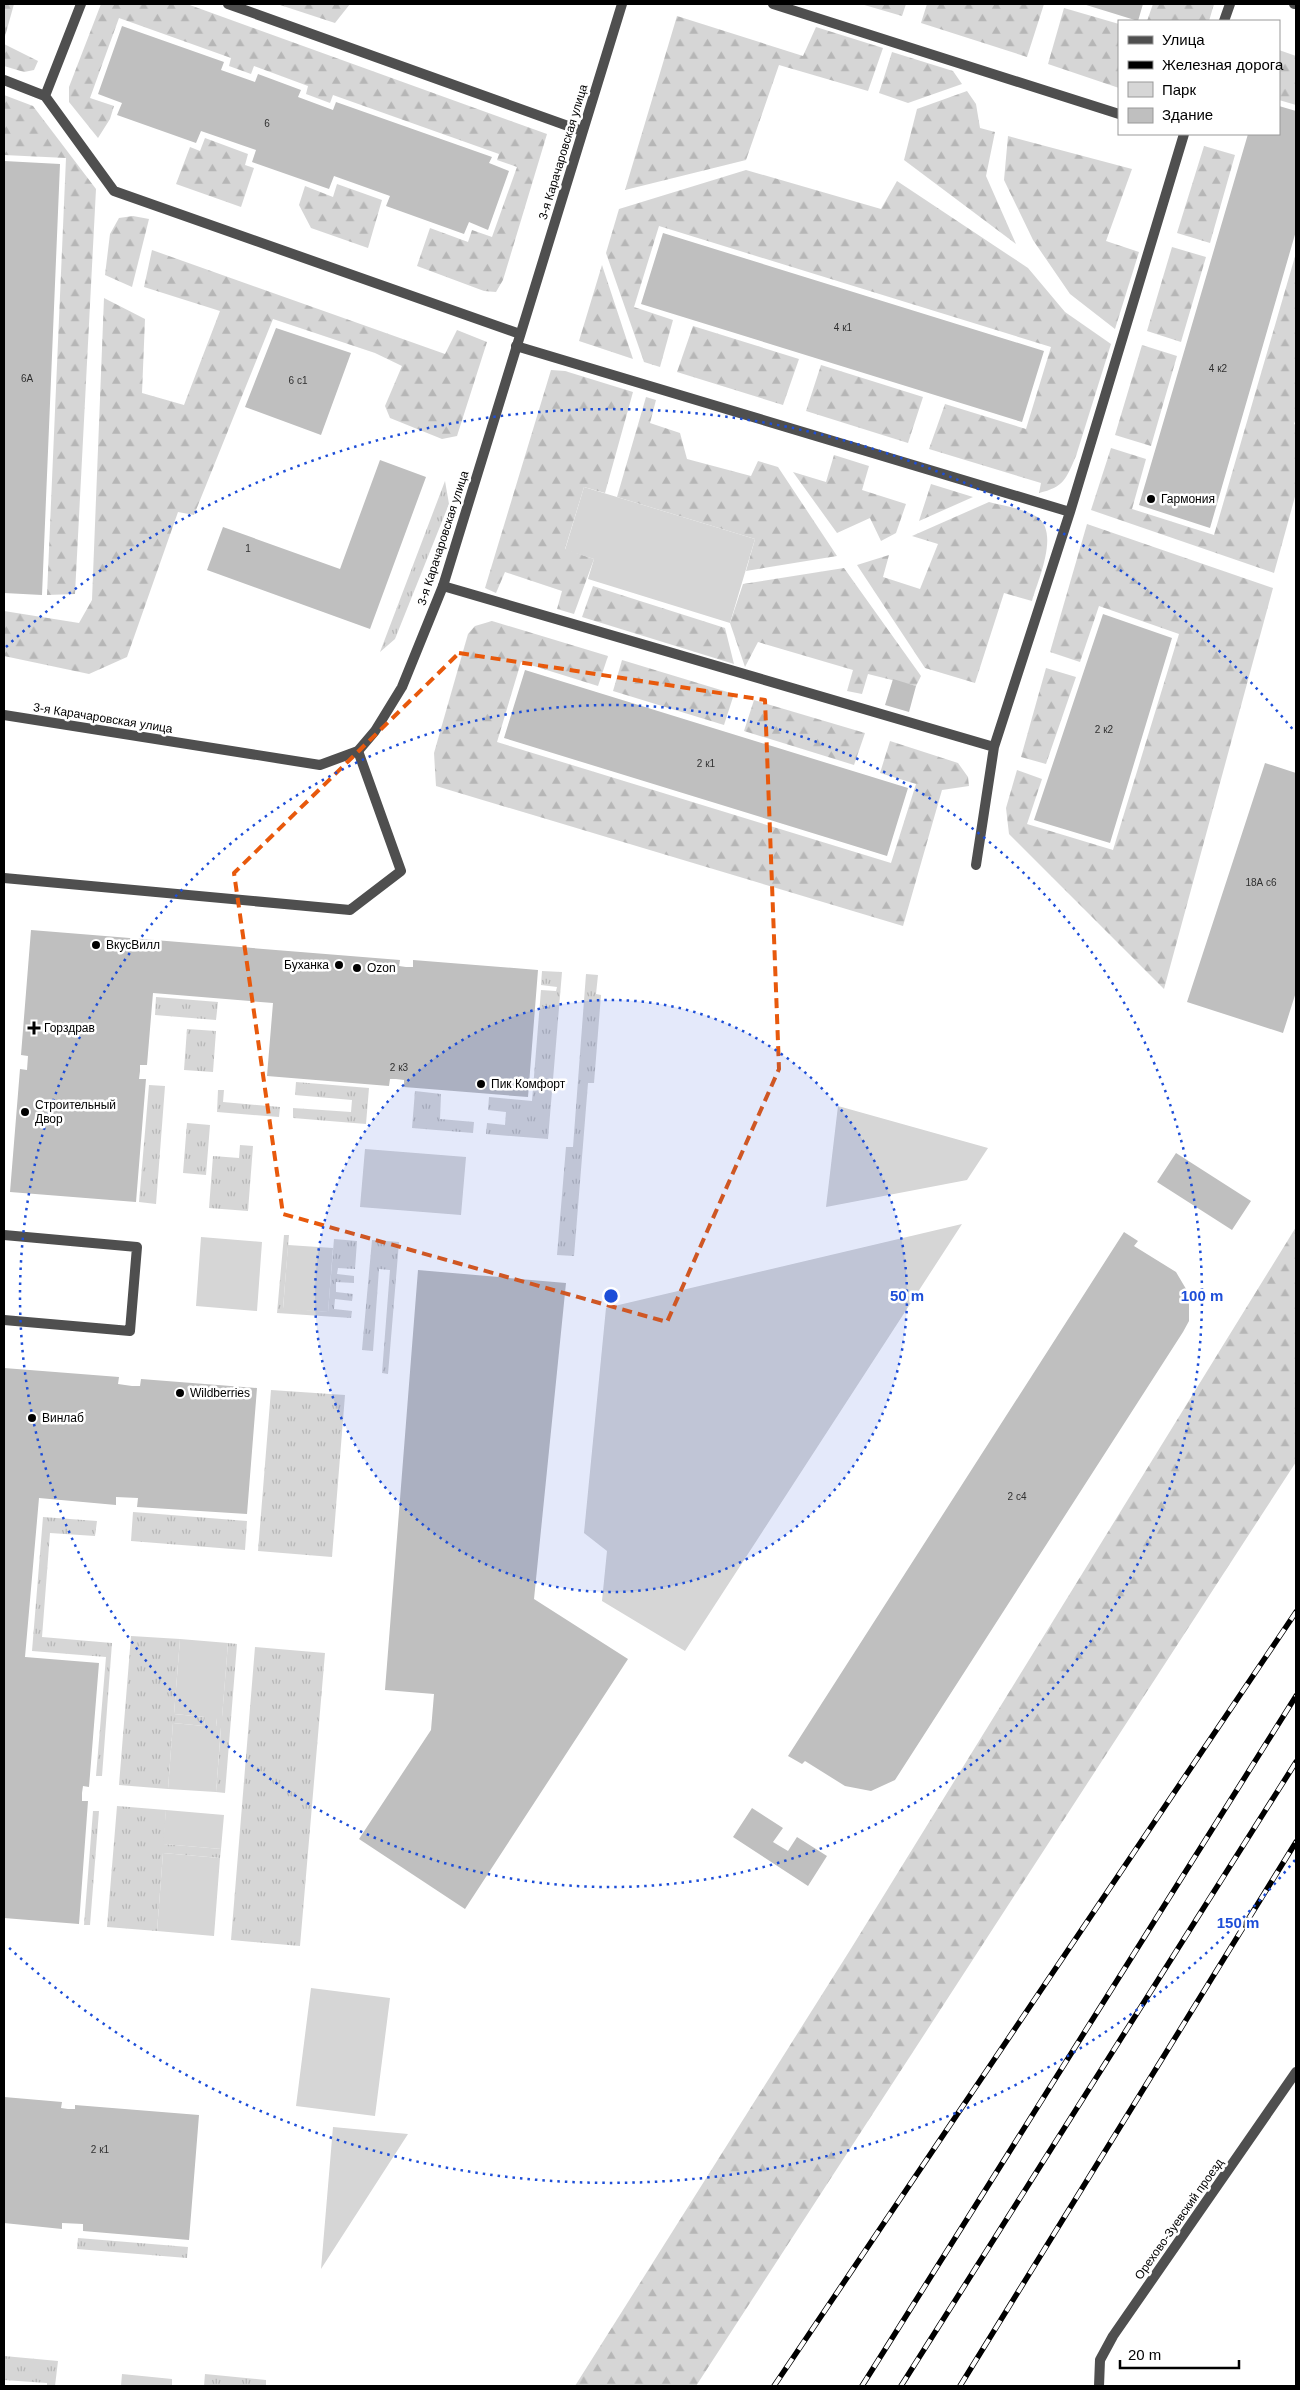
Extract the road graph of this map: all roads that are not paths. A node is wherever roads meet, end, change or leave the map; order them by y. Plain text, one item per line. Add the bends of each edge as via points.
1 (81, 4) edge
2 (228, 4) edge
3 (622, 4) edge
4 (773, 4) edge
5 (1230, 4) edge
6 (1224, 20) edge
7 (4, 80) edge
8 (45, 96) junction
9 (1118, 114) edge
10 (582, 131) junction
11 (1183, 135) edge
12 (520, 334) junction
13 (516, 346) junction
14 (1070, 512) junction
15 (443, 586) junction
16 (4, 715) edge
17 (994, 747) junction
18 (358, 751) junction
19 (976, 865) dead end
20 (4, 878) edge
21 (4, 1235) edge
22 (4, 1320) edge
23 (1296, 2072) edge
24 (1099, 2386) edge

1 - 8 street
2 - 10 street
3 - 10 street, 3-я Карачаровская улица
4 - 9 street
5 - 6 street
7 - 8 street
8 - 12 street via 114,191
10 - 12 street, 3-я Карачаровская улица
11 - 14 street
12 - 13 street, 3-я Карачаровская улица
13 - 14 street
13 - 15 street, 3-я Карачаровская улица
14 - 17 street
15 - 17 street
15 - 18 street, 3-я Карачаровская улица via 402,687 375,732
16 - 18 street, 3-я Карачаровская улица via 320,765
17 - 19 street
18 - 20 street via 401,871 350,910
21 - 22 street via 136,1247 130,1331
23 - 24 street, Орехово-Зуевский проезд via 1113,2336 1100,2360

